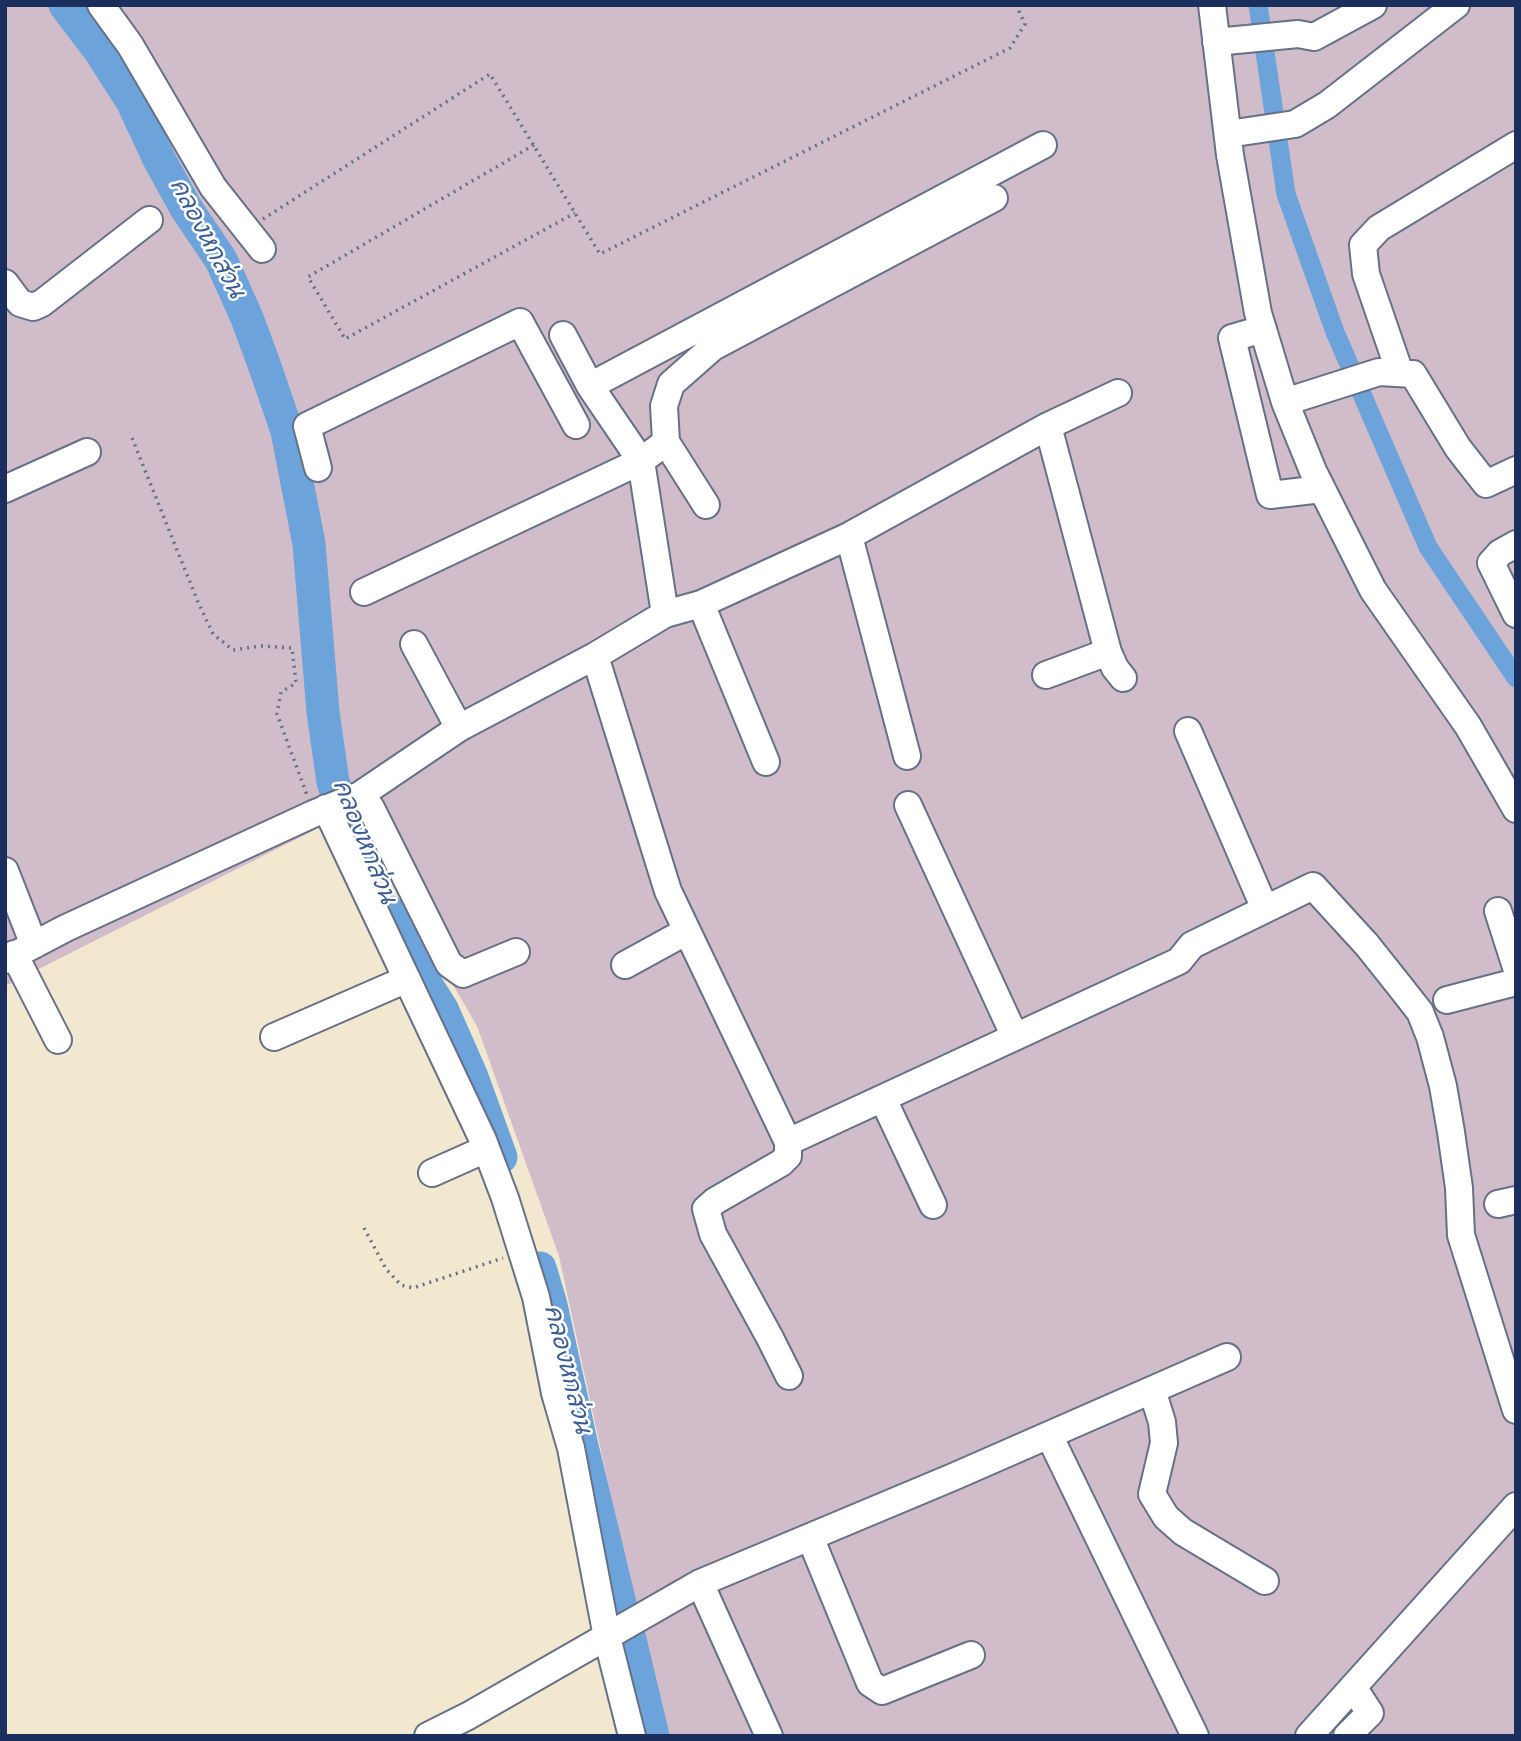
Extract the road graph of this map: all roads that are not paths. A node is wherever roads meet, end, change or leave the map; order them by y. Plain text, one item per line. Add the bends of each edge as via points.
1 (101, 5) edge
2 (1212, 5) edge
3 (1373, 5) edge
4 (1456, 5) edge
5 (1216, 42) junction
6 (1228, 134) junction
7 (1043, 145) dead end
8 (1516, 145) edge
9 (994, 198) dead end
10 (149, 220) dead end
11 (254, 239) road end
12 (5, 283) edge
13 (1263, 329) junction
14 (541, 362) junction
15 (1390, 372) junction
16 (590, 386) junction
17 (1118, 393) dead end
18 (1285, 402) junction
19 (576, 425) dead end
20 (1048, 426) junction
21 (666, 442) junction
22 (87, 452) dead end
23 (642, 461) junction
24 (318, 468) dead end
25 (1516, 470) edge
26 (5, 489) edge
27 (1322, 489) junction
28 (706, 505) dead end
29 (849, 536) junction
30 (1516, 544) edge
31 (364, 592) dead end
32 (701, 604) junction
33 (665, 614) junction
34 (1516, 614) edge
35 (414, 644) dead end
36 (1108, 652) junction
37 (595, 656) junction
38 (1046, 675) dead end
39 (1123, 678) dead end
40 (459, 728) junction
41 (1188, 732) dead end
42 (907, 756) dead end
43 (766, 762) dead end
44 (360, 794) junction
45 (908, 805) dead end
46 (324, 809) junction
47 (1516, 809) edge
48 (5, 871) edge
49 (1265, 909) junction
50 (1498, 911) dead end
51 (687, 930) junction
52 (516, 952) dead end
53 (18, 953) edge
54 (625, 965) dead end
55 (1516, 967) edge
56 (407, 979) junction
57 (1516, 982) edge
58 (1447, 1000) dead end
59 (274, 1037) dead end
60 (1015, 1037) junction
61 (58, 1040) dead end
62 (883, 1099) junction
63 (788, 1142) junction
64 (486, 1149) junction
65 (432, 1173) dead end
66 (933, 1205) dead end
67 (1227, 1357) dead end
68 (789, 1376) dead end
69 (1152, 1390) junction
70 (1516, 1410) edge
71 (1049, 1435) junction
72 (1516, 1506) edge
73 (810, 1537) junction
74 (1265, 1581) dead end
75 (700, 1583) junction
76 (607, 1637) junction
77 (971, 1655) dead end
78 (1353, 1687) junction
79 (429, 1736) edge
80 (632, 1736) edge
81 (769, 1736) edge
82 (1195, 1736) edge
83 (1309, 1736) edge
84 (1347, 1736) edge

1 - 11 street via 130,45 213,187
2 - 5 street
3 - 5 street via 1314,37 1298,34
4 - 6 street via 1294,124
5 - 6 street
6 - 13 street
7 - 16 street
8 - 15 street via 1379,228 1363,245
9 - 21 street via 713,347 671,384 664,407
10 - 12 street via 33,307 20,303
13 - 18 street
13 - 27 street via 1232,338 1270,495
14 - 16 street via 566,341
14 - 19 street
14 - 24 street via 520,322 307,426
15 - 18 street
15 - 25 street via 1413,374 1486,484
16 - 23 street
17 - 20 street
18 - 27 street
20 - 29 street
20 - 36 street
21 - 23 street
21 - 28 street
22 - 26 street
23 - 31 street
23 - 33 street
27 - 47 street via 1373,590 1468,726
29 - 32 street
29 - 42 street
30 - 34 street via 1491,564
32 - 33 street
32 - 43 street
33 - 37 street
35 - 40 street
36 - 38 street
36 - 39 street
37 - 40 street
37 - 51 street via 668,891
40 - 44 street
41 - 49 street
44 - 46 street
44 - 52 street via 449,964 463,974
45 - 60 street
46 - 53 street
46 - 56 street
48 - 53 street
49 - 60 street via 1192,945 1179,961
49 - 70 street via 1313,886 1420,1012 1443,1086 1461,1235
50 - 55 street
51 - 54 street
51 - 63 street
53 - 61 street
56 - 59 street
56 - 64 street
57 - 58 street
60 - 62 street
62 - 63 street
62 - 66 street
63 - 68 street via 788,1156 781,1163 706,1209 718,1243
64 - 65 street
64 - 76 street via 536,1297 555,1393 572,1448
67 - 69 street
69 - 71 street
69 - 74 street via 1164,1443 1152,1494 1166,1517 1183,1532
71 - 73 street
71 - 82 street
72 - 78 street
73 - 75 street
73 - 77 street via 870,1684 882,1691
75 - 76 street
75 - 81 street
76 - 79 street
76 - 80 street
78 - 83 street
78 - 84 street via 1370,1713

